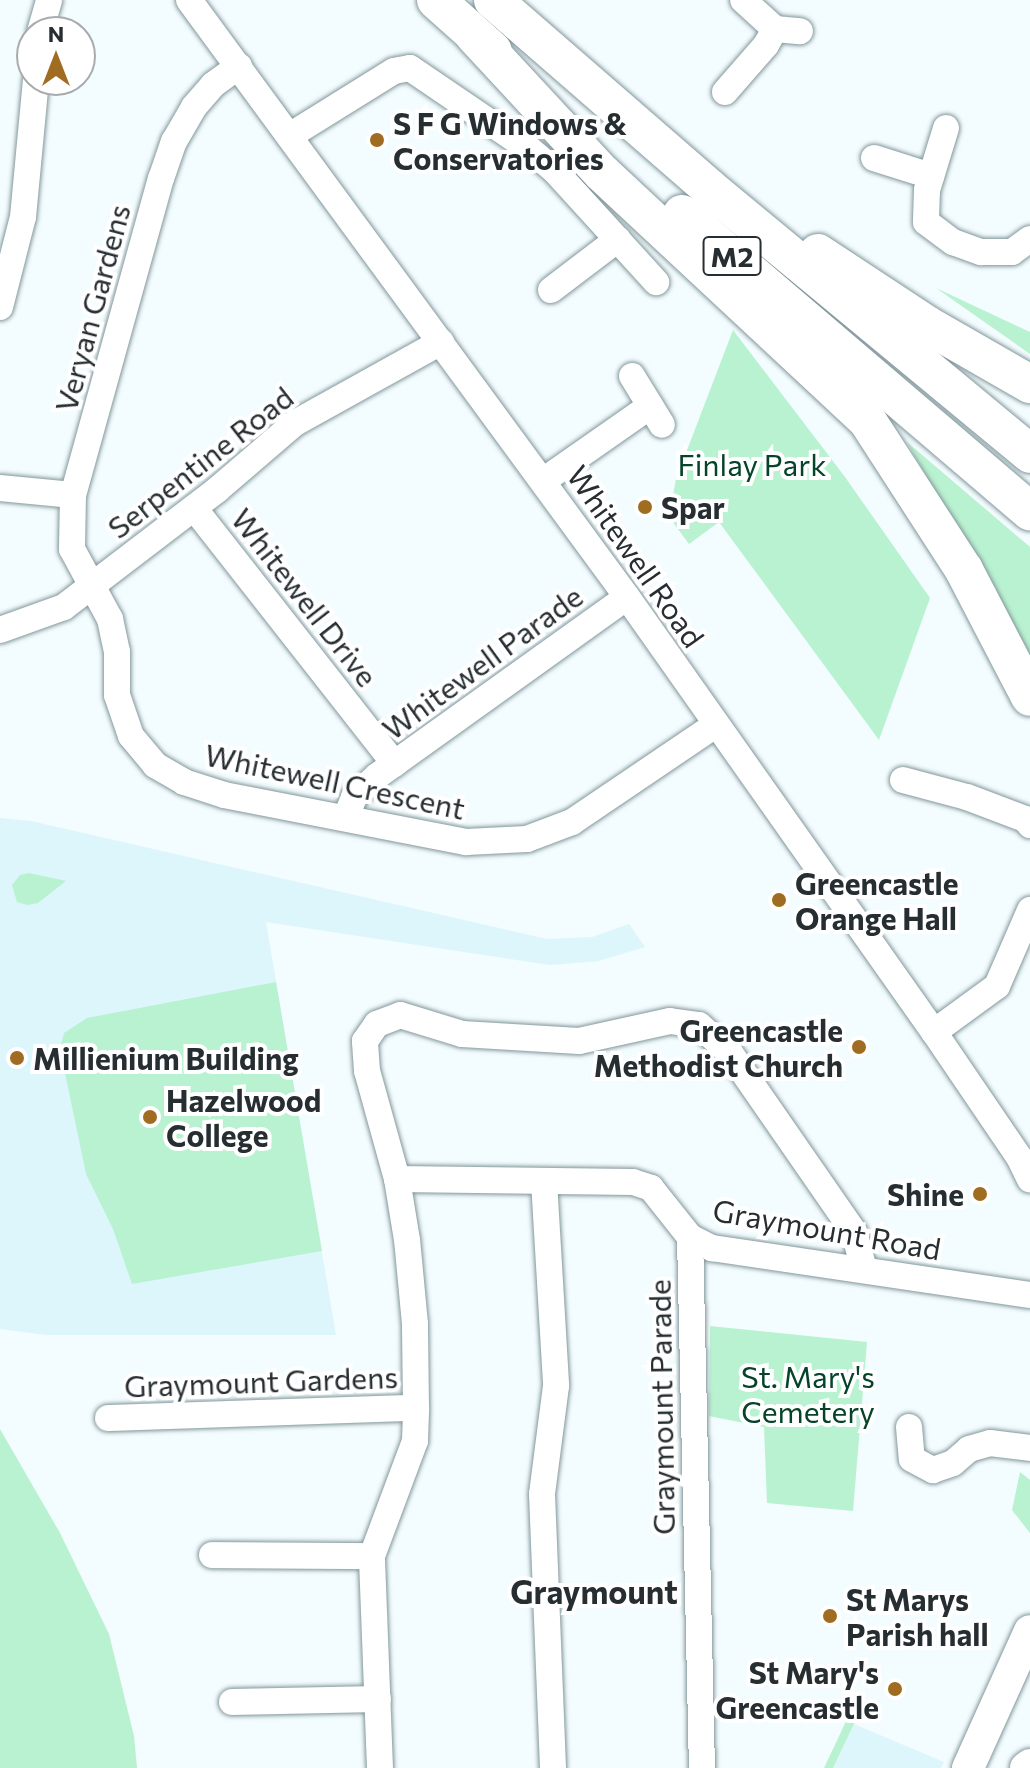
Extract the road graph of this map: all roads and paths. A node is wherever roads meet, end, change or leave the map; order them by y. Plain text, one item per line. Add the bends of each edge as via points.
1 (189, 0) edge
2 (436, 0) edge
3 (493, 0) edge
4 (743, 0) edge
5 (474, 35) junction
6 (239, 66) junction
7 (725, 92) dead end
8 (33, 96) edge
9 (946, 128) dead end
10 (291, 135) junction
11 (874, 158) dead end
12 (931, 176) junction
13 (709, 188) junction
14 (10, 230) edge
15 (618, 239) junction
16 (1030, 239) edge
17 (656, 282) dead end
18 (551, 290) dead end
19 (0, 307) edge
20 (441, 342) junction
21 (632, 376) dead end
22 (1030, 384) edge
23 (1030, 454) edge
24 (543, 481) junction
25 (0, 488) edge
26 (73, 495) junction
27 (194, 508) junction
28 (1030, 511) edge
29 (92, 588) junction
30 (627, 597) junction
31 (0, 630) edge
32 (1030, 697) edge
33 (715, 725) junction
34 (395, 764) junction
35 (903, 780) dead end
36 (346, 817) junction
37 (1030, 825) edge
38 (1030, 910) edge
39 (934, 1032) junction
40 (1026, 1168) edge
41 (397, 1179) junction
42 (544, 1181) junction
43 (690, 1237) junction
44 (864, 1270) junction
45 (1030, 1295) edge
46 (416, 1408) junction
47 (108, 1418) dead end
48 (909, 1427) dead end
49 (1030, 1448) edge
50 (212, 1555) dead end
51 (372, 1556) junction
52 (1030, 1631) edge
53 (378, 1699) junction
54 (232, 1702) dead end
55 (380, 1768) edge
56 (553, 1768) edge
57 (702, 1768) edge
58 (968, 1768) edge

1 - 6 street, Whitewell Road
2 - 5 highway, M2
3 - 13 highway, M2
4 - 7 street via 787,30 766,45
5 - 28 highway, M2
5 - 32 highway via 602,173 867,420 964,570
6 - 10 street, Whitewell Road
6 - 26 street, Veryan Gardens via 213,85 174,141
8 - 14 street
9 - 12 street
10 - 15 street via 394,71 410,68 529,149
10 - 20 street, Whitewell Road
11 - 12 street
12 - 16 street via 926,222 953,242 981,252 1012,252
13 - 22 highway
13 - 23 highway, M2
14 - 19 street
15 - 17 street
15 - 18 street
20 - 24 street, Whitewell Road
20 - 27 street, Serpentine Road via 295,423
21 - 24 street via 656,416
24 - 30 street, Whitewell Road
25 - 26 street
26 - 29 street, Veryan Gardens via 72,549
27 - 29 street, Serpentine Road
27 - 34 street, Whitewell Drive
29 - 31 street, Serpentine Road via 64,607
29 - 36 street, Whitewell Crescent via 110,619 117,695 131,736 155,765 184,782 224,795
30 - 33 street, Whitewell Road
30 - 34 street, Whitewell Parade
33 - 36 street, Whitewell Crescent via 572,822 527,839 466,842
33 - 39 street, Whitewell Road
34 - 36 street, Whitewell Parade via 354,797
35 - 37 street via 967,797
38 - 39 street via 997,986
39 - 40 street, Whitewell Road
41 - 42 street, Graymount Road
41 - 44 street via 367,1071 365,1041 377,1024 400,1015 462,1034 579,1041 670,1021 699,1025 730,1053 854,1232
41 - 46 street via 415,1324
42 - 43 street, Graymount Road via 633,1182 651,1188
42 - 56 street via 556,1386 542,1494
43 - 44 street, Graymount Road via 712,1248
43 - 57 street, Graymount Parade
44 - 45 street, Graymount Road
46 - 47 street, Graymount Gardens
46 - 51 street via 415,1441
48 - 49 street via 912,1459 933,1470 990,1443
50 - 51 street
51 - 53 street
52 - 58 main road
53 - 54 street
53 - 55 street

